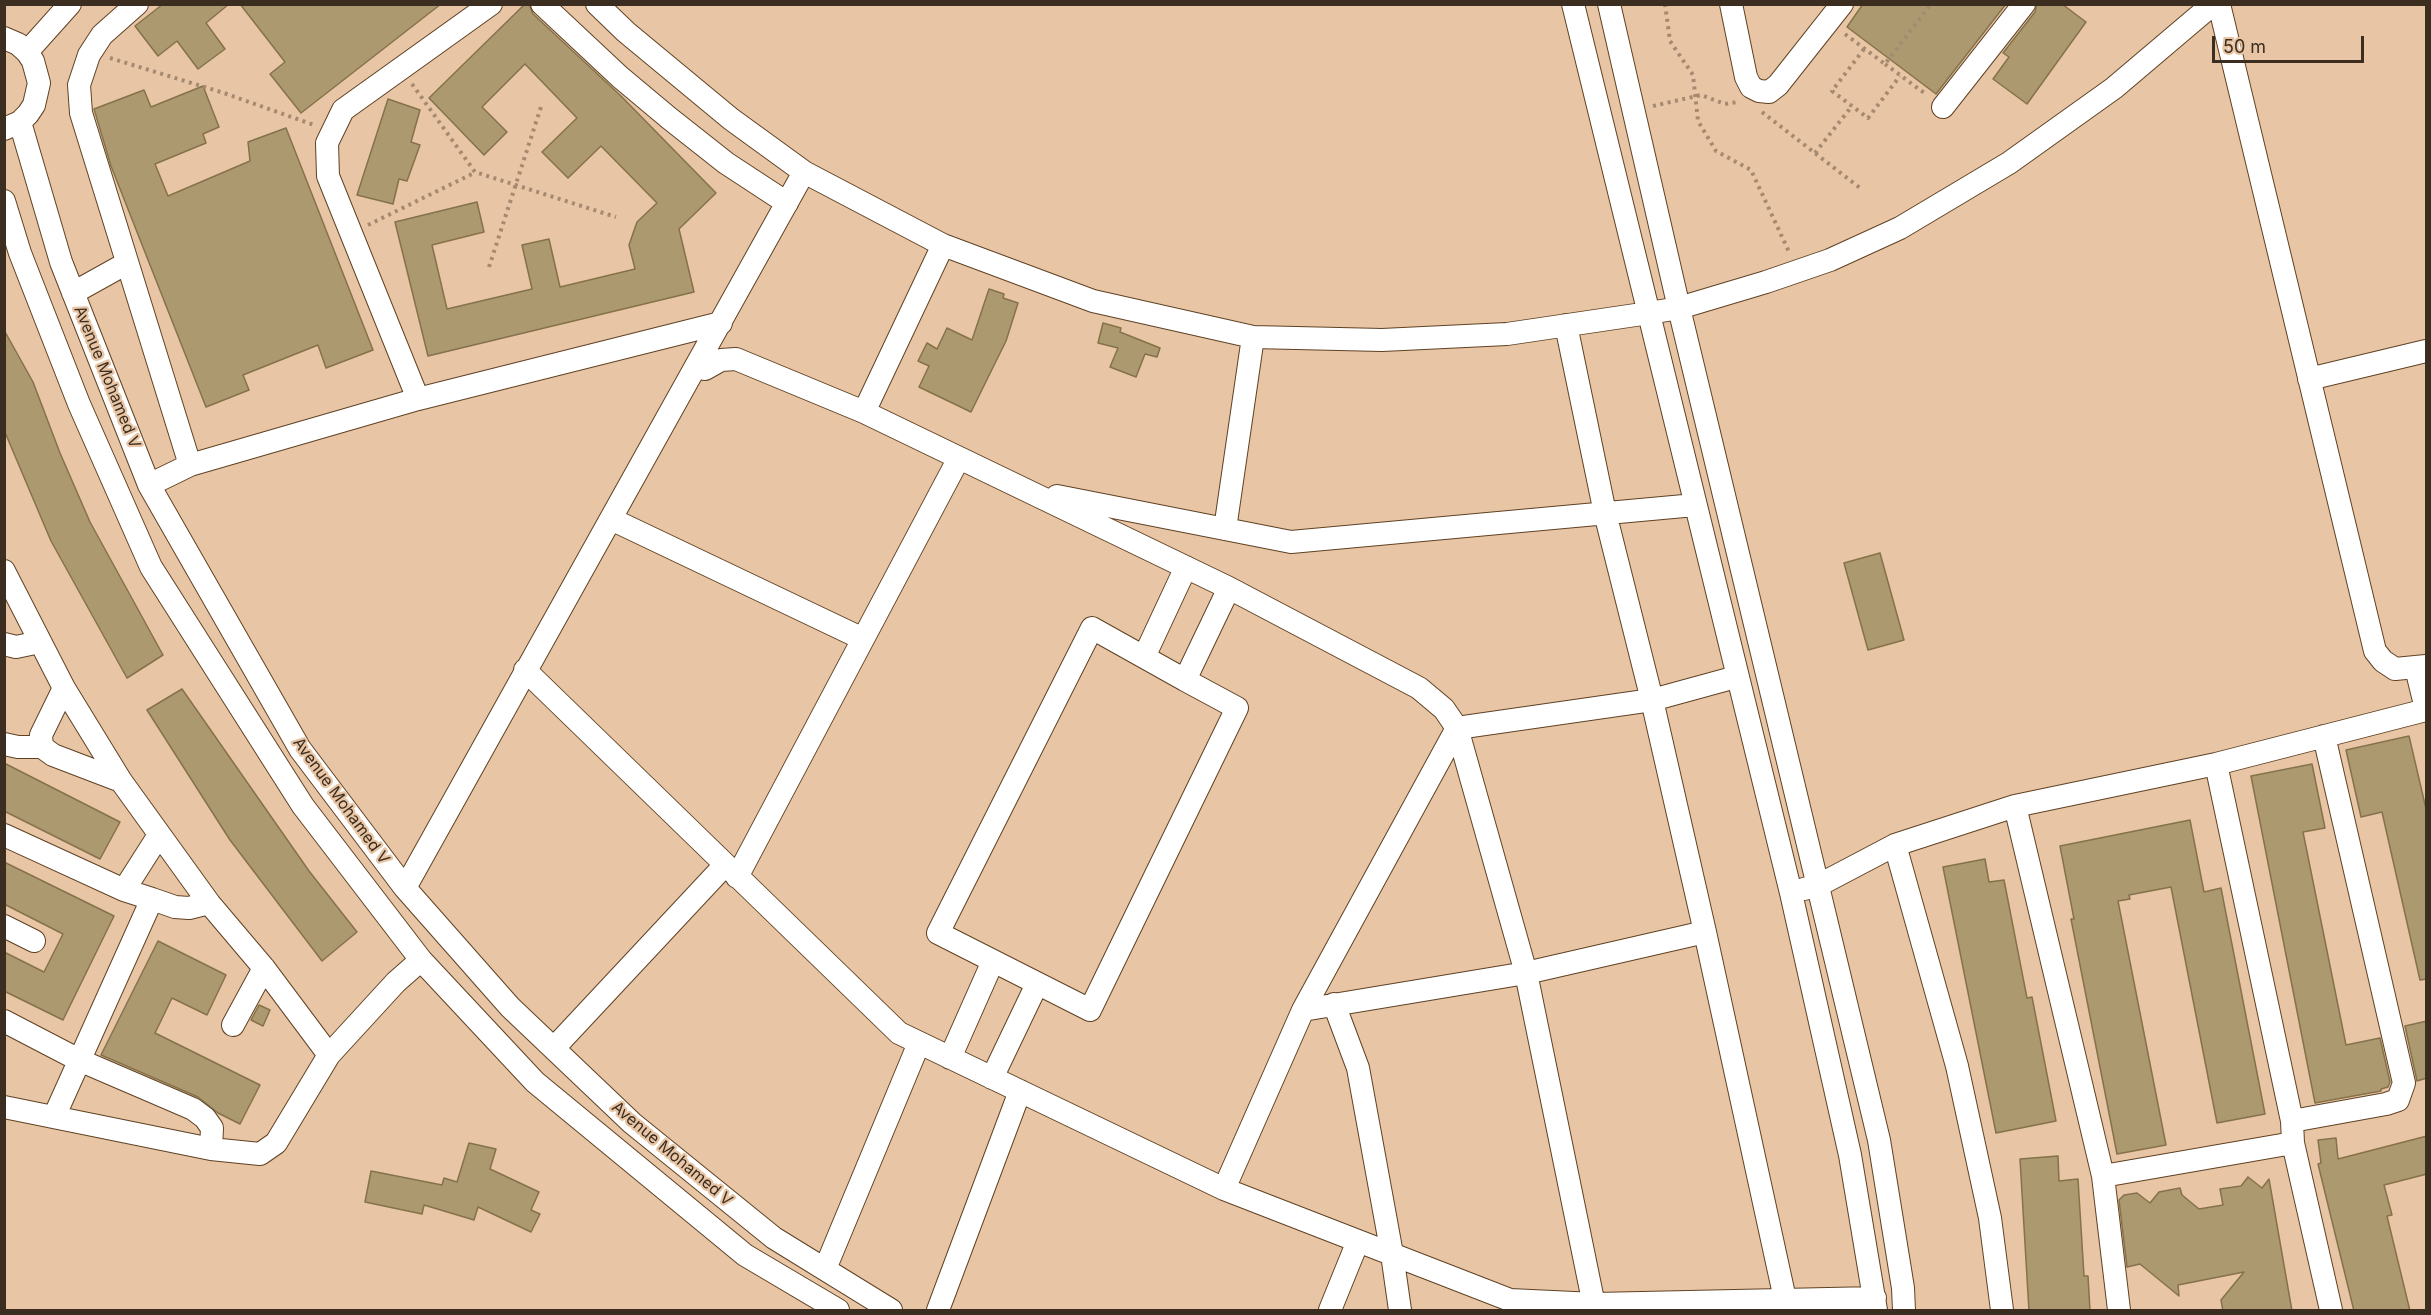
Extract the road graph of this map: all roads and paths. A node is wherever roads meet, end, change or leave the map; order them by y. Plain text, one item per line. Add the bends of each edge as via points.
1 (70, 4) edge
2 (137, 4) edge
3 (491, 4) edge
4 (542, 4) edge
5 (597, 4) edge
6 (1573, 4) edge
7 (1609, 4) edge
8 (1665, 4) edge
9 (1731, 4) edge
10 (1931, 4) edge
11 (2024, 4) edge
12 (2213, 4) edge
13 (2219, 4) edge
14 (1835, 13) edge
15 (4, 38) edge
16 (1864, 49) junction
17 (27, 52) junction
18 (89, 55) junction
19 (1885, 64) junction
20 (401, 69) junction
21 (1900, 76) junction
22 (1695, 95) junction
23 (1753, 96) junction
24 (1852, 106) junction
25 (541, 107) dead end
26 (1943, 107) joint
27 (1634, 111) junction
28 (12, 126) edge
29 (332, 132) junction
30 (1815, 153) junction
31 (475, 172) junction
32 (804, 172) junction
33 (516, 186) junction
34 (1860, 188) dead end
35 (4, 201) edge
36 (787, 202) junction
37 (616, 217) dead end
38 (351, 233) junction
39 (943, 245) junction
40 (127, 263) junction
41 (489, 267) dead end
42 (1798, 271) junction
43 (73, 293) junction
44 (1679, 308) junction
45 (1649, 314) junction
46 (721, 323) junction
47 (1566, 326) junction
48 (1253, 337) junction
49 (2427, 351) edge
50 (696, 367) junction
51 (2309, 379) junction
52 (418, 399) junction
53 (864, 412) junction
54 (959, 458) junction
55 (190, 465) junction
56 (149, 485) junction
57 (1026, 490) junction
58 (1695, 505) junction
59 (1605, 513) junction
60 (610, 519) junction
61 (1225, 529) junction
62 (1186, 567) junction
63 (4, 571) edge
64 (1229, 588) junction
65 (863, 639) junction
66 (40, 642) junction
67 (4, 644) edge
68 (1144, 657) junction
69 (2421, 667) edge
70 (525, 670) junction
71 (1736, 677) junction
72 (1185, 680) junction
73 (64, 688) junction
74 (1652, 700) junction
75 (2427, 710) edge
76 (1457, 728) junction
77 (2324, 736) junction
78 (4, 744) edge
79 (42, 747) junction
80 (2216, 764) junction
81 (121, 781) junction
82 (2015, 806) junction
83 (4, 835) edge
84 (159, 835) junction
85 (1895, 845) junction
86 (731, 871) junction
87 (1819, 885) junction
88 (405, 888) junction
89 (124, 890) junction
90 (1791, 892) junction
91 (152, 899) junction
92 (209, 903) junction
93 (4, 926) edge
94 (1706, 932) junction
95 (34, 941) dead end
96 (422, 960) junction
97 (993, 961) junction
98 (264, 968) junction
99 (1526, 973) junction
100 (1037, 984) junction
101 (1334, 1004) junction
102 (1303, 1010) junction
103 (4, 1021) edge
104 (233, 1025) dead end
105 (919, 1043) junction
106 (554, 1048) junction
107 (329, 1055) junction
108 (950, 1058) junction
109 (79, 1060) junction
110 (992, 1078) junction
111 (1020, 1091) junction
112 (4, 1107) edge
113 (54, 1117) junction
114 (2293, 1132) junction
115 (211, 1149) junction
116 (2103, 1176) junction
117 (1224, 1189) junction
118 (1358, 1241) junction
119 (1392, 1254) junction
120 (825, 1269) junction
121 (1875, 1304) edge
122 (1784, 1305) edge
123 (1595, 1307) edge
124 (838, 1311) edge
125 (891, 1311) edge
126 (938, 1311) edge
127 (1330, 1311) edge
128 (1400, 1311) edge
129 (1904, 1311) edge
130 (2002, 1311) edge
131 (2119, 1311) edge
132 (2331, 1311) edge

1 - 17 street
2 - 18 street via 102,35
3 - 20 street
4 - 36 street via 669,118 726,163
5 - 32 street via 731,119
6 - 45 street
7 - 27 street
8 - 22 path via 1670,41 1693,75
9 - 23 street
10 - 19 path
11 - 26 street
12 - 42 street via 2114,88 2009,163 1900,228
13 - 51 street
14 - 16 path
14 - 23 street via 1779,85
15 - 17 street
16 - 19 path
16 - 24 path via 1832,91
17 - 28 street via 39,83 34,105
18 - 29 path via 114,58
18 - 40 street via 79,86 81,113
19 - 21 path
20 - 29 street via 343,110
20 - 31 path
21 - 24 path via 1868,118
21 - 26 path
22 - 23 path via 1725,104
22 - 27 path
22 - 42 path via 1698,120 1716,151 1751,170
23 - 30 path
24 - 30 path
25 - 33 path
27 - 44 street
28 - 43 street, Avenue Mohamed V
29 - 38 street via 327,142 328,176
30 - 34 path
31 - 33 path
31 - 38 path
32 - 36 street
32 - 39 street
33 - 37 path
33 - 41 path
35 - 96 street, Avenue Mohamed V via 79,404 151,567 303,806
36 - 46 street
38 - 52 street
39 - 48 street via 1094,301
39 - 53 street
40 - 43 street
40 - 55 street
42 - 44 street
43 - 56 street, Avenue Mohamed V
44 - 45 street
44 - 87 street
45 - 47 street
45 - 58 street
46 - 50 street
46 - 52 street
47 - 48 street via 1507,334 1382,340
47 - 59 street
48 - 61 street
49 - 51 street
50 - 53 street via 705,369 721,360 735,359
50 - 60 street
51 - 69 street via 2376,651 2382,661 2395,669
52 - 55 street
53 - 54 street
54 - 57 street
54 - 65 street
55 - 56 street
56 - 88 street, Avenue Mohamed V via 300,749
57 - 61 street
57 - 62 street
58 - 59 street
58 - 71 street
59 - 61 street via 1291,542
59 - 74 street
60 - 65 street
60 - 70 street
62 - 64 street
62 - 68 street
63 - 66 street
64 - 72 street
64 - 76 street via 1419,688 1444,709
65 - 86 street
66 - 67 street via 16,647
66 - 73 street
68 - 72 street
68 - 97 street via 1092,628 938,933
69 - 75 street
70 - 86 street
70 - 88 street
71 - 74 street
71 - 90 street
72 - 100 street via 1238,708 1090,1011
73 - 79 street via 41,735
73 - 81 street
74 - 76 street
74 - 94 street
75 - 77 street
76 - 99 street
76 - 102 street
77 - 80 street
77 - 114 street via 2404,1083 2397,1100
78 - 79 street
79 - 81 street
80 - 82 street
80 - 114 street
81 - 84 street
82 - 85 street
82 - 116 street
83 - 89 street
84 - 89 street
84 - 92 street
85 - 87 street
85 - 130 street via 1957,1066 1990,1218
86 - 105 street via 899,1033
86 - 106 street
87 - 90 street
87 - 129 street via 1879,1140
88 - 106 street, Avenue Mohamed V via 510,1007
89 - 91 street
90 - 121 street via 1850,1155
91 - 92 street via 189,908
91 - 109 street
92 - 98 street
93 - 95 street
94 - 99 street
94 - 122 street
96 - 107 street via 396,982
96 - 124 street, Avenue Mohamed V via 535,1083 745,1255
97 - 100 street
97 - 108 street
98 - 104 street
98 - 107 street
99 - 101 street
99 - 123 street
100 - 110 street
101 - 102 street
101 - 119 street via 1358,1068
102 - 117 street
103 - 109 street
105 - 108 street
105 - 120 street
106 - 120 street, Avenue Mohamed V via 632,1123 774,1238
107 - 115 street via 276,1143 260,1154
108 - 110 street
109 - 113 street
109 - 115 street via 193,1109 212,1128
110 - 111 street
111 - 117 street
111 - 126 street
112 - 113 street
113 - 115 street
114 - 116 street
114 - 132 street
116 - 131 street
117 - 118 street
118 - 119 street
118 - 127 street
119 - 123 street via 1510,1300
119 - 128 street
120 - 125 street, Avenue Mohamed V
121 - 122 street
122 - 123 street

